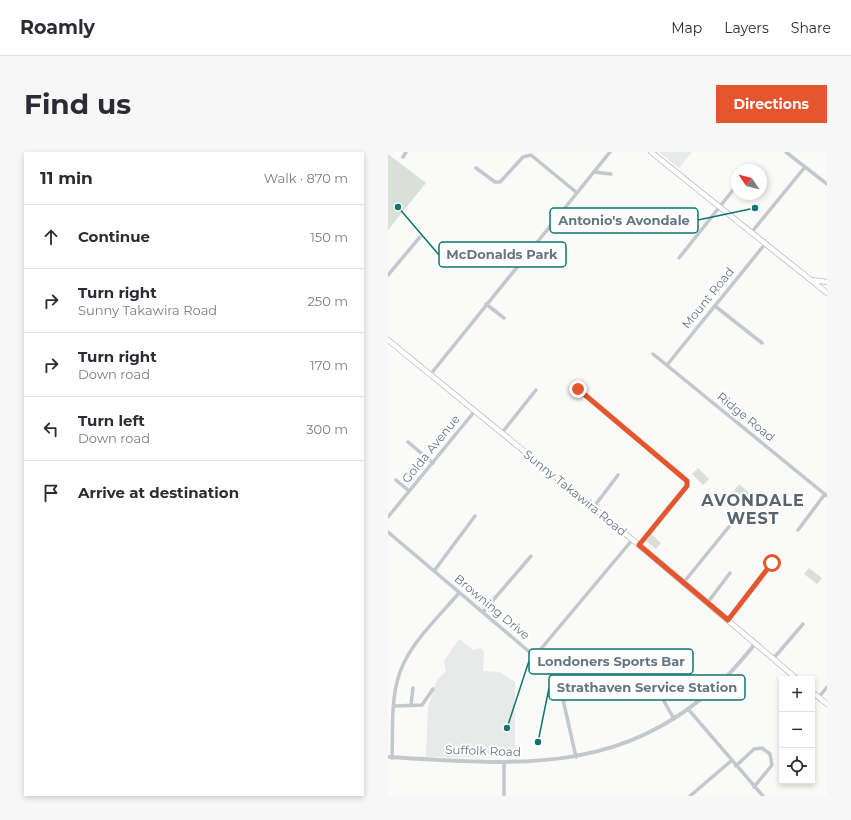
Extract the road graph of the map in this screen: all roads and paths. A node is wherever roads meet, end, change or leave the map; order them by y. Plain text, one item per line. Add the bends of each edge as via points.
1 (406, 152) edge
2 (610, 152) edge
3 (651, 152) edge
4 (786, 152) edge
5 (403, 157) dead end
6 (805, 167) junction
7 (476, 168) dead end
8 (594, 172) junction
9 (611, 174) dead end
10 (827, 184) edge
11 (576, 192) junction
12 (731, 192) edge
13 (719, 207) junction
14 (752, 233) junction
15 (420, 237) dead end
16 (765, 244) junction
17 (679, 258) dead end
18 (388, 275) edge
19 (812, 280) junction
20 (827, 282) edge
21 (827, 293) edge
22 (486, 304) junction
23 (715, 306) junction
24 (504, 318) dead end
25 (388, 340) edge
26 (762, 343) dead end
27 (653, 354) dead end
28 (667, 365) junction
29 (430, 375) junction
30 (578, 389) dead end
31 (536, 390) dead end
32 (474, 412) junction
33 (501, 434) junction
34 (408, 442) dead end
35 (433, 463) junction
36 (618, 475) dead end
37 (396, 480) dead end
38 (409, 491) junction
39 (826, 495) edge
40 (593, 508) junction
41 (475, 516) dead end
42 (388, 517) edge
43 (732, 523) dead end
44 (798, 530) dead end
45 (388, 532) edge
46 (633, 539) junction
47 (639, 545) junction
48 (531, 556) dead end
49 (772, 563) dead end
50 (434, 571) junction
51 (730, 573) dead end
52 (684, 582) junction
53 (459, 593) junction
54 (708, 602) junction
55 (484, 612) junction
56 (728, 620) junction
57 (803, 624) dead end
58 (755, 644) junction
59 (638, 655) dead end
60 (536, 656) junction
61 (773, 659) junction
62 (793, 676) edge
63 (827, 687) edge
64 (413, 688) dead end
65 (433, 689) dead end
66 (815, 694) edge
67 (819, 697) junction
68 (827, 704) edge
69 (410, 705) junction
70 (395, 706) junction
71 (688, 709) junction
72 (674, 720) junction
73 (576, 757) junction
74 (390, 758) edge
75 (731, 761) junction
76 (504, 762) junction
77 (736, 766) junction
78 (754, 787) junction
79 (504, 796) edge
80 (690, 796) edge
81 (763, 796) edge

1 - 5 street
2 - 8 street
3 - 13 main road
4 - 6 street
6 - 10 street
6 - 14 street
7 - 11 street via 495,182 500,182 524,157 531,155
8 - 9 street
8 - 11 street
11 - 22 street
12 - 13 street
13 - 14 main road
13 - 17 street
14 - 16 main road
15 - 18 street
16 - 19 main road
16 - 23 street, Mount Road
19 - 20 main road
19 - 21 main road
22 - 24 street
22 - 29 street
23 - 26 street
23 - 28 street, Mount Road
25 - 29 main road, Sunny Takawira Road
27 - 28 street, Ridge Road
28 - 39 street, Ridge Road
29 - 32 main road, Sunny Takawira Road
30 - 47 street via 687,481 687,486
31 - 33 street
32 - 33 main road, Sunny Takawira Road
32 - 35 street, Golda Avenue
33 - 40 main road, Sunny Takawira Road
34 - 35 street
35 - 38 street, Golda Avenue
36 - 40 street
37 - 38 street
38 - 42 street, Golda Avenue
39 - 44 street
40 - 46 main road, Sunny Takawira Road
41 - 50 street
43 - 52 street
45 - 50 street, Browning Drive
46 - 47 main road, Sunny Takawira Road
46 - 60 street
47 - 52 main road, Sunny Takawira Road
48 - 55 street
49 - 56 street
50 - 53 street, Browning Drive
51 - 54 street
52 - 54 main road, Sunny Takawira Road
53 - 55 street, Browning Drive
53 - 70 street via 404,660 397,680
54 - 56 main road, Sunny Takawira Road
55 - 60 street, Browning Drive
56 - 58 main road, Sunny Takawira Road
57 - 61 street
58 - 61 main road, Sunny Takawira Road
58 - 71 street, Suffolk Road via 726,677
59 - 72 street
60 - 73 street, Browning Drive via 562,695
61 - 62 main road, Sunny Takawira Road
63 - 67 street
64 - 69 street
65 - 69 street via 422,705
66 - 67 main road
67 - 68 main road
69 - 70 street
70 - 74 street
71 - 72 street, Suffolk Road
71 - 75 street
72 - 73 street, Suffolk Road via 622,745
73 - 76 street, Suffolk Road via 535,762
74 - 76 street, Suffolk Road
75 - 77 street
75 - 80 street
76 - 79 street
77 - 78 street
77 - 78 street via 754,749 762,748 770,754 772,765
78 - 81 street

